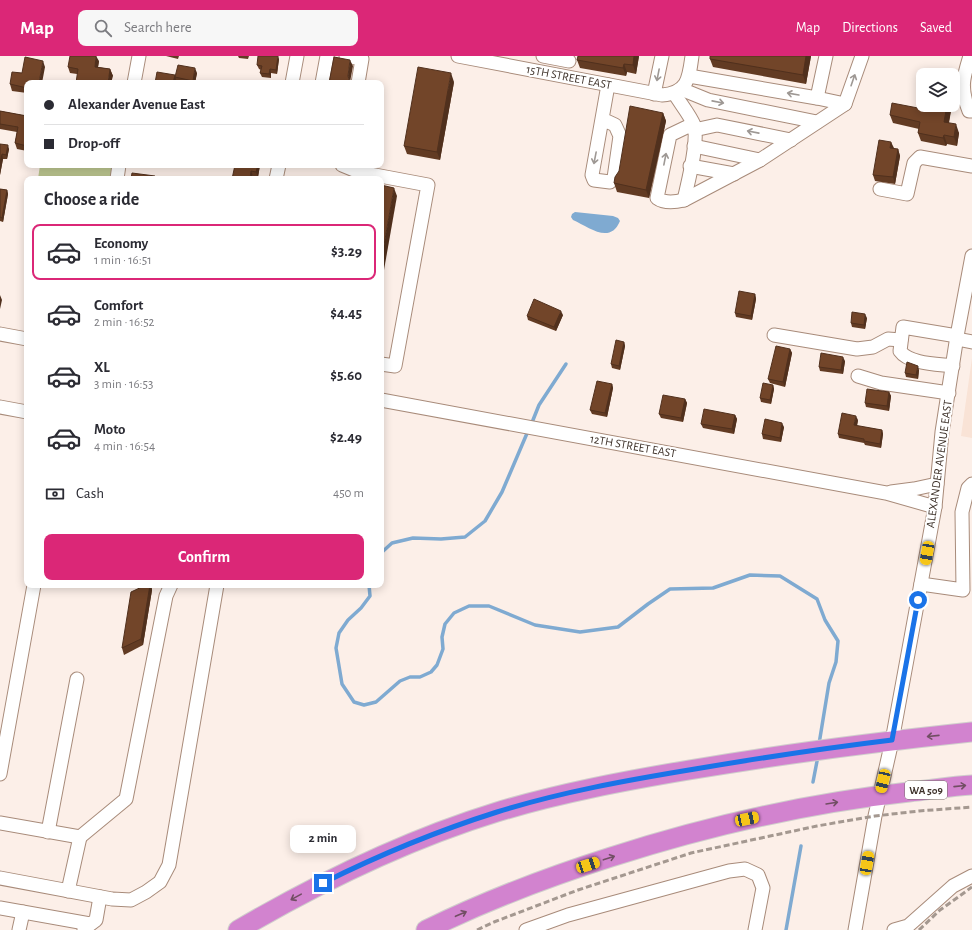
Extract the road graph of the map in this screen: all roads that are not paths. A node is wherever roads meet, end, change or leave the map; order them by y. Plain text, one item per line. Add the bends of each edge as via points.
1 (139, 56) edge
2 (297, 56) edge
3 (327, 56) edge
4 (346, 56) edge
5 (458, 56) edge
6 (543, 56) edge
7 (661, 56) edge
8 (692, 56) edge
9 (826, 56) edge
10 (862, 56) edge
11 (970, 56) edge
12 (569, 58) edge
13 (499, 60) edge
14 (689, 76) junction
15 (565, 77) junction
16 (135, 80) edge
17 (293, 80) edge
18 (323, 80) edge
19 (358, 80) edge
20 (608, 85) junction
21 (678, 91) junction
22 (654, 94) junction
23 (817, 98) junction
24 (845, 104) junction
25 (972, 112) edge
26 (602, 119) dead end
27 (817, 122) junction
28 (694, 127) junction
29 (791, 140) junction
30 (694, 146) junction
31 (760, 160) junction
32 (690, 166) junction
33 (972, 166) edge
34 (349, 168) edge
35 (734, 174) junction
36 (380, 176) edge
37 (384, 177) edge
38 (880, 189) dead end
39 (684, 200) junction
40 (972, 256) edge
41 (970, 279) edge
42 (0, 334) edge
43 (774, 335) dead end
44 (24, 338) edge
45 (957, 338) junction
46 (901, 340) junction
47 (972, 342) edge
48 (384, 364) edge
49 (953, 366) junction
50 (858, 376) dead end
51 (949, 393) junction
52 (384, 401) edge
53 (0, 407) edge
54 (24, 411) edge
55 (937, 484) junction
56 (972, 484) edge
57 (886, 492) junction
58 (935, 507) junction
59 (921, 584) junction
60 (33, 588) edge
61 (170, 588) edge
62 (216, 588) edge
63 (77, 679) dead end
64 (972, 732) edge
65 (892, 740) junction
66 (0, 774) edge
67 (972, 785) edge
68 (880, 795) junction
69 (0, 822) edge
70 (48, 832) junction
71 (80, 837) junction
72 (972, 876) edge
73 (0, 878) edge
74 (68, 891) junction
75 (100, 897) junction
76 (0, 908) edge
77 (23, 912) junction
78 (86, 927) edge
79 (19, 930) edge
80 (238, 930) edge
81 (426, 930) edge
82 (526, 930) edge
83 (755, 930) edge
84 (855, 930) edge
85 (894, 930) edge

1 - 16 street
2 - 17 street
3 - 18 street
4 - 19 street via 362,59
5 - 13 street, 15TH STREET EAST
6 - 12 street
7 -> 22 street
8 - 14 street
9 - 23 street
24 -> 10 street
11 - 25 street via 964,75 963,96
12 - 15 street
13 - 15 street, 15TH STREET EAST
14 - 21 street via 686,84
23 -> 14 street
15 - 20 street, 15TH STREET EAST
20 - 22 street, 15TH STREET EAST
20 - 26 street
21 - 22 street, 15TH STREET EAST
21 -> 27 street via 708,100
21 - 28 street
23 - 24 street
24 - 27 street
27 - 29 street
29 -> 28 street via 717,125
28 - 30 street
39 -> 28 street via 668,202 657,198 670,135
29 - 31 street
30 - 31 street
30 - 32 street
31 - 35 street
32 - 35 street
32 - 39 street
33 - 38 street via 920,157 914,163 907,194
34 - 36 street
35 - 39 street
37 - 48 street via 428,185 395,366
40 - 41 street, ALEXANDER AVENUE EAST
41 - 45 street, ALEXANDER AVENUE EAST
42 - 44 street
43 - 46 street via 857,348 873,347 888,339
45 - 46 street via 903,327
45 - 47 street
45 - 49 street, ALEXANDER AVENUE EAST
46 - 49 street via 900,351 906,358
49 - 51 street, ALEXANDER AVENUE EAST
50 - 51 street via 881,383
51 - 55 street, ALEXANDER AVENUE EAST
52 - 57 street, 12TH STREET EAST
53 - 54 street
55 - 57 street, 12TH STREET EAST
55 - 58 street, ALEXANDER AVENUE EAST
56 - 59 street via 968,488 962,512 963,590
57 - 58 street, 12TH STREET EAST
58 - 59 street, ALEXANDER AVENUE EAST
59 - 65 street, ALEXANDER AVENUE EAST
60 - 66 street
61 - 71 street via 126,799
62 - 75 street via 169,865 160,882 131,900
63 - 70 street
64 -> 65 highway
65 - 68 street, ALEXANDER AVENUE EAST
65 -> 80 highway via 673,772 599,786 497,812 422,838 373,859 310,889
68 -> 67 highway, WA 509
81 -> 68 highway, WA 509 via 558,874 661,841 793,809
68 - 84 street, ALEXANDER AVENUE EAST
69 - 70 street
70 - 71 street
71 - 74 street
72 - 85 street via 953,886 908,926
73 - 74 street
74 - 75 street
75 - 78 street via 96,920
76 - 77 street
77 - 78 street
77 - 79 street
82 - 83 street via 568,915 729,871 745,869 758,875 763,888

